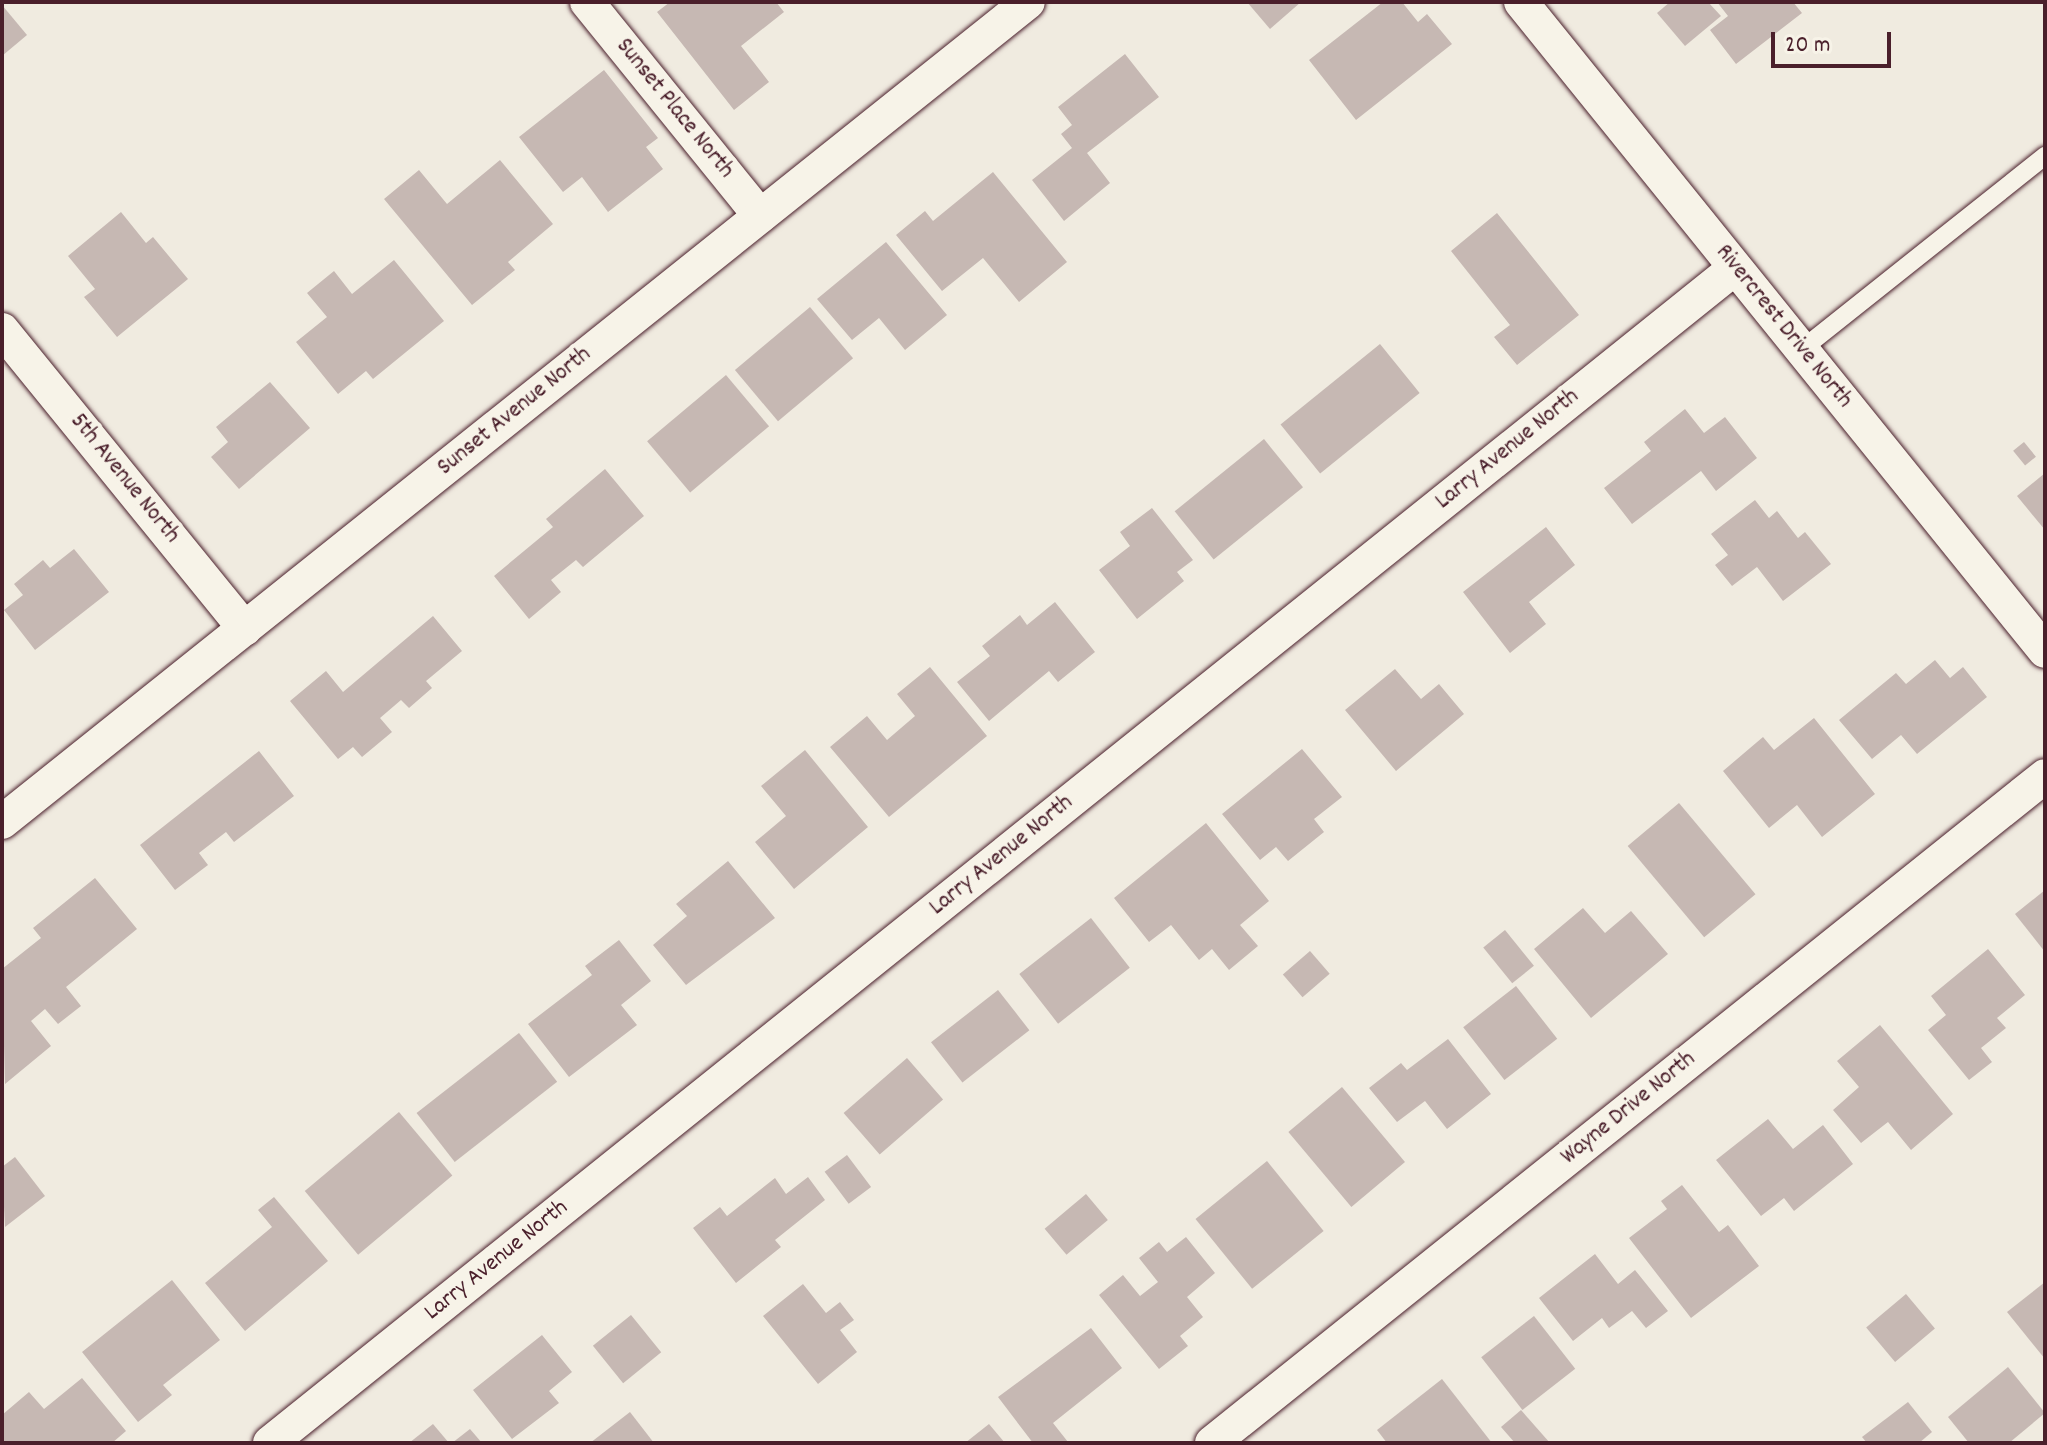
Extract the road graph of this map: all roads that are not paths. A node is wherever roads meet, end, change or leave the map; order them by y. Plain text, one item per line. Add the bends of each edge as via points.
1 (587, 2) edge
2 (1028, 2) edge
3 (1521, 2) edge
4 (2045, 156) edge
5 (760, 216) junction
6 (1735, 268) junction
7 (2, 330) edge
8 (1801, 350) junction
9 (245, 629) junction
10 (2045, 651) edge
11 (2045, 776) edge
12 (2, 822) edge
13 (270, 1443) edge
14 (1212, 1443) edge

1 - 5 street, Sunset Place North
2 - 5 street, Sunset Avenue North
3 - 6 street, Rivercrest Drive North
4 - 8 lane
5 - 9 street, Sunset Avenue North
6 - 8 street, Rivercrest Drive North
6 - 13 street, Larry Avenue North
7 - 9 street, 5th Avenue North
8 - 10 street, Rivercrest Drive North
9 - 12 street, Sunset Avenue North
11 - 14 street, Wayne Drive North

